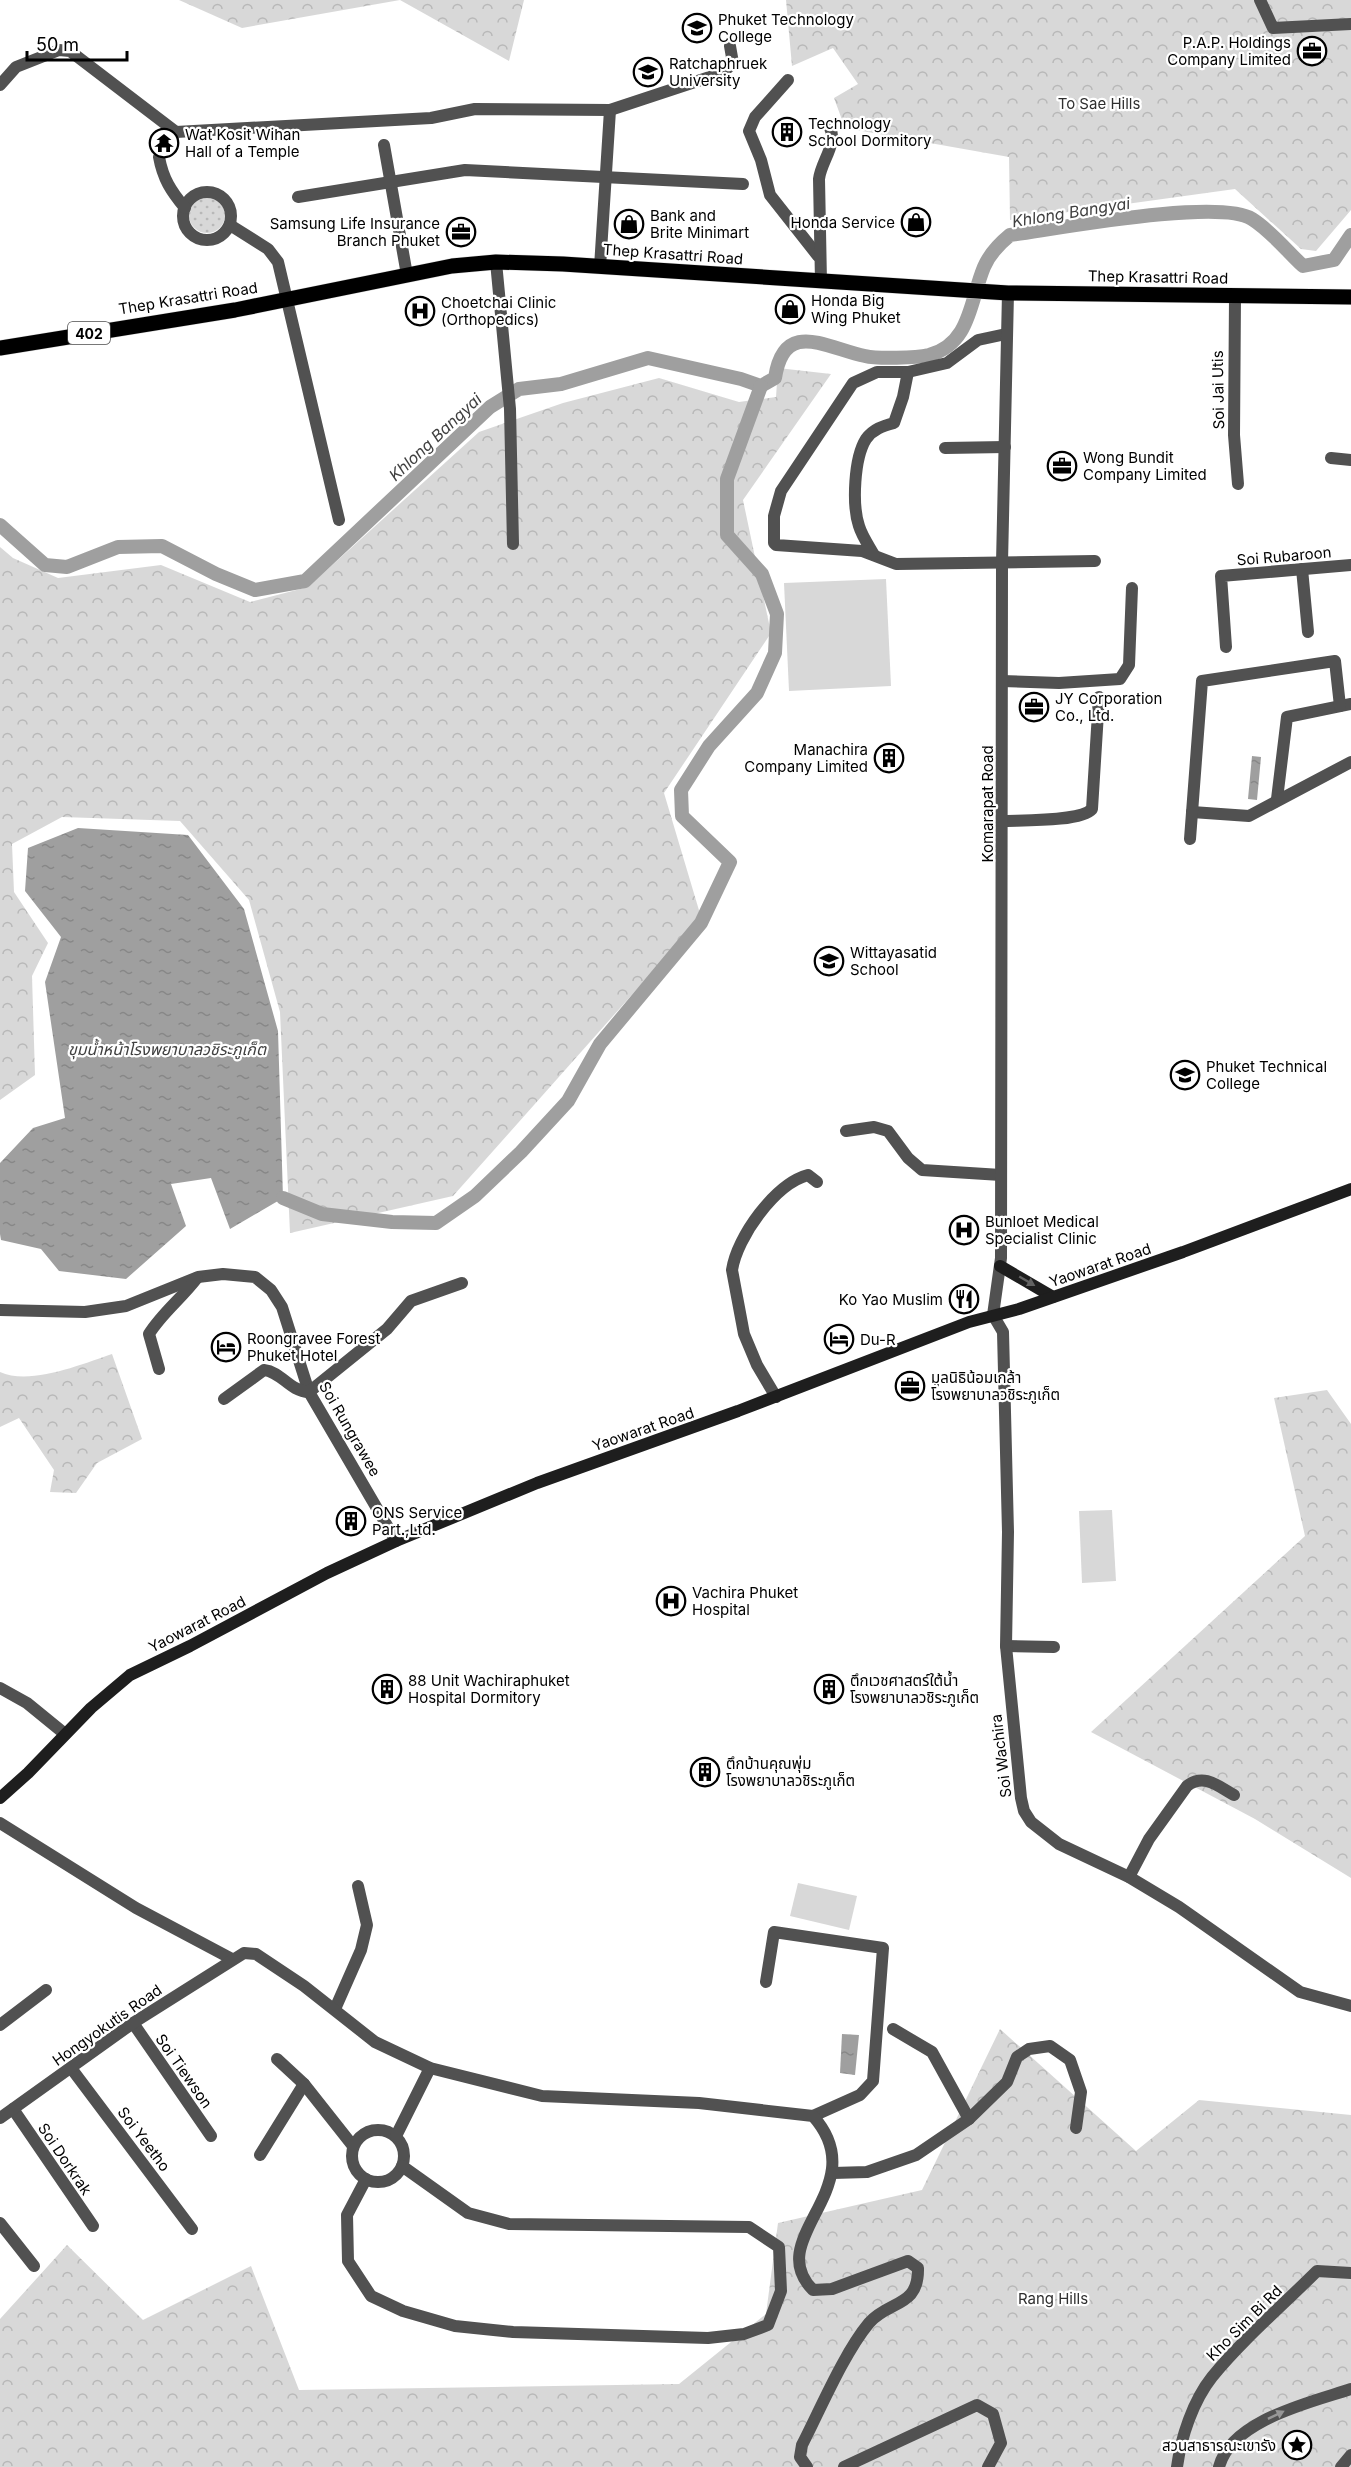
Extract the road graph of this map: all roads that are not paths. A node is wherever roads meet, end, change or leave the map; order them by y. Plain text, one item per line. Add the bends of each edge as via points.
1 (1260, 0) edge
2 (1351, 24) edge
3 (730, 46) dead end
4 (788, 80) dead end
5 (0, 85) edge
6 (610, 110) junction
7 (828, 126) dead end
8 (176, 132) junction
9 (384, 145) dead end
10 (604, 176) junction
11 (391, 183) junction
12 (743, 184) dead end
13 (298, 198) dead end
14 (185, 208) junction
15 (230, 225) junction
16 (818, 256) junction
17 (496, 262) junction
18 (600, 267) junction
19 (407, 275) junction
20 (821, 282) junction
21 (1008, 293) junction
22 (1235, 297) junction
23 (1351, 297) edge
24 (287, 299) junction
25 (1006, 334) junction
26 (0, 348) edge
27 (908, 372) junction
28 (1005, 447) junction
29 (945, 448) dead end
30 (1331, 458) dead end
31 (1351, 460) edge
32 (1238, 484) dead end
33 (339, 520) dead end
34 (513, 544) dead end
35 (874, 555) junction
36 (1095, 561) dead end
37 (1002, 563) junction
38 (1351, 565) edge
39 (1302, 569) junction
40 (1132, 588) dead end
41 (1308, 632) dead end
42 (1226, 647) dead end
43 (1002, 681) junction
44 (1099, 697) dead end
45 (1345, 705) edge
46 (1351, 762) edge
47 (1277, 799) junction
48 (1192, 812) junction
49 (1002, 821) junction
50 (1190, 838) dead end
51 (846, 1131) dead end
52 (1001, 1175) junction
53 (817, 1182) dead end
54 (1351, 1189) edge
55 (1000, 1266) junction
56 (198, 1277) junction
57 (462, 1282) dead end
58 (1053, 1297) junction
59 (0, 1310) edge
60 (993, 1315) junction
61 (159, 1369) dead end
62 (309, 1392) junction
63 (776, 1397) junction
64 (224, 1399) dead end
65 (396, 1540) junction
66 (1006, 1646) junction
67 (1054, 1647) dead end
68 (0, 1688) edge
69 (65, 1734) junction
70 (1234, 1795) dead end
71 (0, 1798) edge
72 (0, 1823) edge
73 (1129, 1877) junction
74 (358, 1886) dead end
75 (232, 1959) junction
76 (766, 1982) dead end
77 (46, 1990) dead end
78 (1351, 2006) edge
79 (335, 2009) junction
80 (132, 2023) junction
81 (0, 2025) edge
82 (893, 2029) dead end
83 (277, 2059) dead end
84 (71, 2068) junction
85 (430, 2068) junction
86 (304, 2084) junction
87 (13, 2109) junction
88 (813, 2116) junction
89 (0, 2118) edge
90 (969, 2119) junction
91 (1076, 2128) dead end
92 (211, 2136) dead end
93 (396, 2136) junction
94 (353, 2146) junction
95 (260, 2155) dead end
96 (402, 2166) junction
97 (833, 2173) junction
98 (366, 2179) junction
99 (0, 2223) edge
100 (93, 2226) dead end
101 (192, 2229) dead end
102 (34, 2266) dead end
103 (1351, 2272) edge
104 (1351, 2390) edge
105 (1351, 2455) edge
106 (807, 2467) edge
107 (844, 2467) edge
108 (988, 2467) edge
109 (1177, 2467) edge
110 (1219, 2467) edge
111 (1341, 2467) edge

1 - 2 street via 1273,28
3 - 6 street via 733,63 722,73
4 - 16 street via 755,117 749,131 770,195
5 - 8 street via 16,67 59,50 70,51
6 - 8 street via 475,109 431,118
6 - 10 street
7 - 16 street via 832,143 820,166
8 - 14 street via 159,157 168,187
9 - 11 street
10 - 11 street via 465,170
10 - 12 street
10 - 18 street
11 - 13 street
11 - 19 street
14 - 15 street via 186,227 198,238 215,239
14 - 15 street via 197,194 218,194 229,204
15 - 24 street via 268,249 278,262
16 - 20 street
17 - 18 main road, Thep Krasattri Road
17 - 19 main road, Thep Krasattri Road
17 - 34 street via 509,401
18 - 20 main road, Thep Krasattri Road
19 - 24 main road, Thep Krasattri Road
20 - 21 main road, Thep Krasattri Road
21 - 22 main road, Thep Krasattri Road
21 - 25 street, Komarapat Road
22 - 23 main road, Thep Krasattri Road
22 - 32 street, Soi Jai Utis via 1234,435
24 - 26 main road, Thep Krasattri Road / 402
24 - 33 street
25 - 27 street via 978,340 946,363
25 - 28 street, Komarapat Road
27 - 35 street via 894,423 880,426 867,438 861,451 856,507 859,527
27 - 35 street via 877,372 853,383 788,477 774,516 776,545
28 - 29 street
28 - 37 street, Komarapat Road
30 - 31 street
35 - 37 street via 897,564
36 - 37 street
37 - 43 street, Komarapat Road
38 - 39 street, Soi Rubaroon
39 - 41 street
39 - 42 street, Soi Rubaroon via 1221,576
40 - 43 street via 1129,665 1120,679
43 - 49 street, Komarapat Road
44 - 49 street via 1092,809 1075,817
45 - 47 street via 1287,717
45 - 48 street via 1335,661 1202,681
46 - 47 street
47 - 48 street via 1249,816
48 - 50 street
49 - 52 street, Komarapat Road
51 - 52 street via 874,1127 888,1131 922,1170
52 - 55 street, Komarapat Road
53 - 63 street via 808,1175 796,1178 766,1205 739,1247 732,1270 744,1334
54 - 58 main road, Yaowarat Road
55 -> 58 main road
55 - 60 street, Komarapat Road
56 - 59 street, Soi Rungrawee via 126,1306 85,1312
56 - 61 street via 149,1334
56 - 62 street, Soi Rungrawee via 255,1277 271,1290 282,1307
57 - 62 street via 411,1301 387,1329
58 - 60 main road, Yaowarat Road
60 - 63 main road, Yaowarat Road
60 - 66 street, Soi Wachira via 1003,1332 1008,1532
62 - 64 street via 293,1389 272,1371 264,1370
62 - 65 street, Soi Rungrawee
63 - 65 main road, Yaowarat Road via 537,1483
65 - 69 main road, Yaowarat Road via 130,1675
66 - 67 street
66 - 73 street, Soi Wachira via 1017,1781 1024,1811 1037,1828 1059,1844
68 - 69 street via 27,1703
69 - 71 main road, Yaowarat Road
70 - 73 street via 1206,1780 1196,1779 1187,1785 1149,1839
72 - 75 street via 136,1908
73 - 78 street, Soi Wachira via 1179,1907 1300,1992
74 - 79 street via 367,1925 361,1950
75 - 79 street via 244,1953 256,1954
75 - 80 street, Hongyokutis Road
76 - 88 street via 774,1932 883,1948 873,2081 860,2095
77 - 81 street
79 - 85 street via 375,2042
80 - 84 street, Hongyokutis Road
80 - 92 street, Soi Tiewson
82 - 90 street via 932,2052
83 - 86 street
84 - 87 street, Hongyokutis Road
84 - 101 street, Soi Yeetho
85 - 88 street via 542,2096 699,2103
85 - 93 street
86 - 94 street
86 - 95 street
87 - 89 street, Hongyokutis Road
87 - 100 street, Soi Dorkrak
88 - 97 street via 825,2129
90 - 91 street via 1007,2082 1017,2057 1029,2049 1050,2046 1070,2060 1081,2092
90 - 97 street via 916,2155 867,2172
93 - 94 street via 381,2129 372,2130
93 - 96 street via 404,2152
94 - 98 street via 355,2169
96 - 98 street via 390,2180
96 - 98 street via 468,2213 509,2224 749,2227 779,2247 781,2291 768,2325 744,2334 708,2338 455,2326 403,2311 371,2296 348,2261 347,2215
97 - 106 street via 801,2241 798,2259 802,2279 813,2290 832,2289 908,2261 918,2268 918,2283 909,2297 870,2322 845,2362 802,2445 800,2457
99 - 102 street
103 - 109 street, Kho Sim Bi Rd via 1317,2271 1211,2378 1188,2422
110 -> 104 street via 1234,2443 1275,2414
105 - 111 street
107 - 108 street via 978,2405 993,2414 1001,2443

